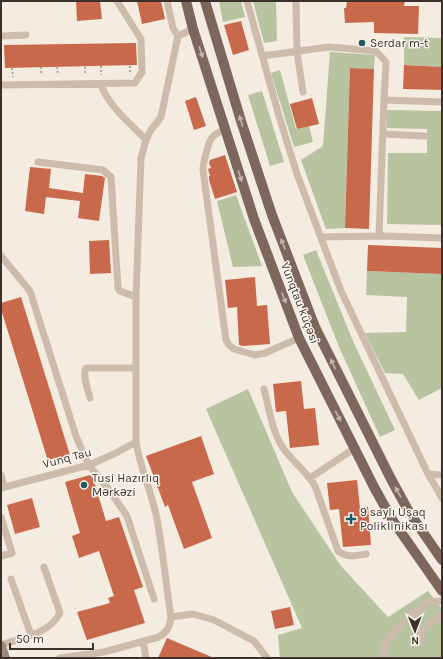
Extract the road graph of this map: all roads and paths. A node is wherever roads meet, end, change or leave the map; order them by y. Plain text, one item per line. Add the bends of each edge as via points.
1 (117, 1) edge
2 (167, 1) edge
3 (186, 1) edge
4 (205, 1) edge
5 (247, 1) edge
6 (296, 1) edge
7 (194, 29) junction
8 (26, 35) dead end
9 (1, 36) edge
10 (178, 36) junction
11 (297, 52) junction
12 (262, 56) junction
13 (101, 84) junction
14 (1, 85) edge
15 (302, 92) dead end
16 (384, 100) junction
17 (442, 102) edge
18 (225, 129) junction
19 (383, 134) junction
20 (424, 136) dead end
21 (146, 140) junction
22 (38, 162) dead end
23 (379, 236) junction
24 (321, 237) junction
25 (442, 238) edge
26 (1, 256) edge
27 (136, 297) junction
28 (299, 338) junction
29 (136, 368) junction
30 (264, 389) dead end
31 (90, 398) dead end
32 (136, 442) junction
33 (355, 448) junction
34 (89, 465) junction
35 (428, 474) junction
36 (1, 475) edge
37 (442, 475) edge
38 (310, 478) junction
39 (3, 487) edge
40 (442, 498) edge
41 (1, 518) edge
42 (366, 554) dead end
43 (1, 556) edge
44 (442, 560) edge
45 (44, 567) dead end
46 (11, 579) dead end
47 (442, 592) edge
48 (154, 598) dead end
49 (442, 600) edge
50 (442, 615) edge
51 (172, 617) junction
52 (31, 635) junction
53 (143, 642) junction
54 (421, 643) dead end
55 (1, 646) edge
56 (75, 657) edge
57 (5, 658) edge
58 (60, 658) edge
59 (146, 658) edge
60 (266, 658) edge
61 (383, 658) edge

1 - 13 lane via 141,39 142,72 134,83
2 - 10 lane via 173,28
3 - 7 main road, Vunqtau küçəsi
44 -> 4 main road, Vunqtau küçəsi via 409,512 314,327 272,214
5 - 12 lane
6 - 11 lane
7 - 10 lane
7 -> 18 main road, Vunqtau küçəsi
8 - 9 lane
10 - 21 lane via 161,117
11 - 12 lane
11 - 15 lane
11 - 16 lane via 329,47 376,51 386,62
12 - 24 lane via 295,167
13 - 14 lane
13 - 21 lane via 108,100
16 - 17 lane
16 - 19 lane
18 -> 28 main road, Vunqtau küçəsi via 254,219
18 - 28 lane via 211,139 203,170 226,340 234,349 255,355
19 - 20 lane
19 - 23 lane
21 - 27 lane via 141,158
22 - 27 lane via 103,170 111,177 118,288
23 - 24 lane
23 - 25 lane
24 - 35 lane via 341,291
26 - 34 lane via 30,291 76,436
27 - 29 lane
28 -> 33 main road, Vunqtau küçəsi
29 - 31 lane via 86,368 84,376
29 - 32 lane
30 - 38 lane via 282,447
32 - 34 lane, Vunq Tau
32 - 51 lane via 156,519
33 - 38 lane
33 - 47 main road, Vunqtau küçəsi via 393,521
34 - 39 lane, Vunq Tau
34 - 48 lane via 127,516
35 - 37 lane
35 - 40 lane
36 - 39 lane
38 - 42 lane via 338,551 343,556
41 - 43 lane via 12,553
45 - 52 lane via 60,612 47,628
46 - 52 lane
49 - 61 lane via 426,602 392,634 385,644
50 - 54 lane via 423,630 420,635
51 - 53 lane via 166,633
51 - 60 lane via 193,614 214,620 254,641
52 - 55 lane
53 - 56 lane
53 - 59 lane
55 - 57 main road
56 - 58 lane

